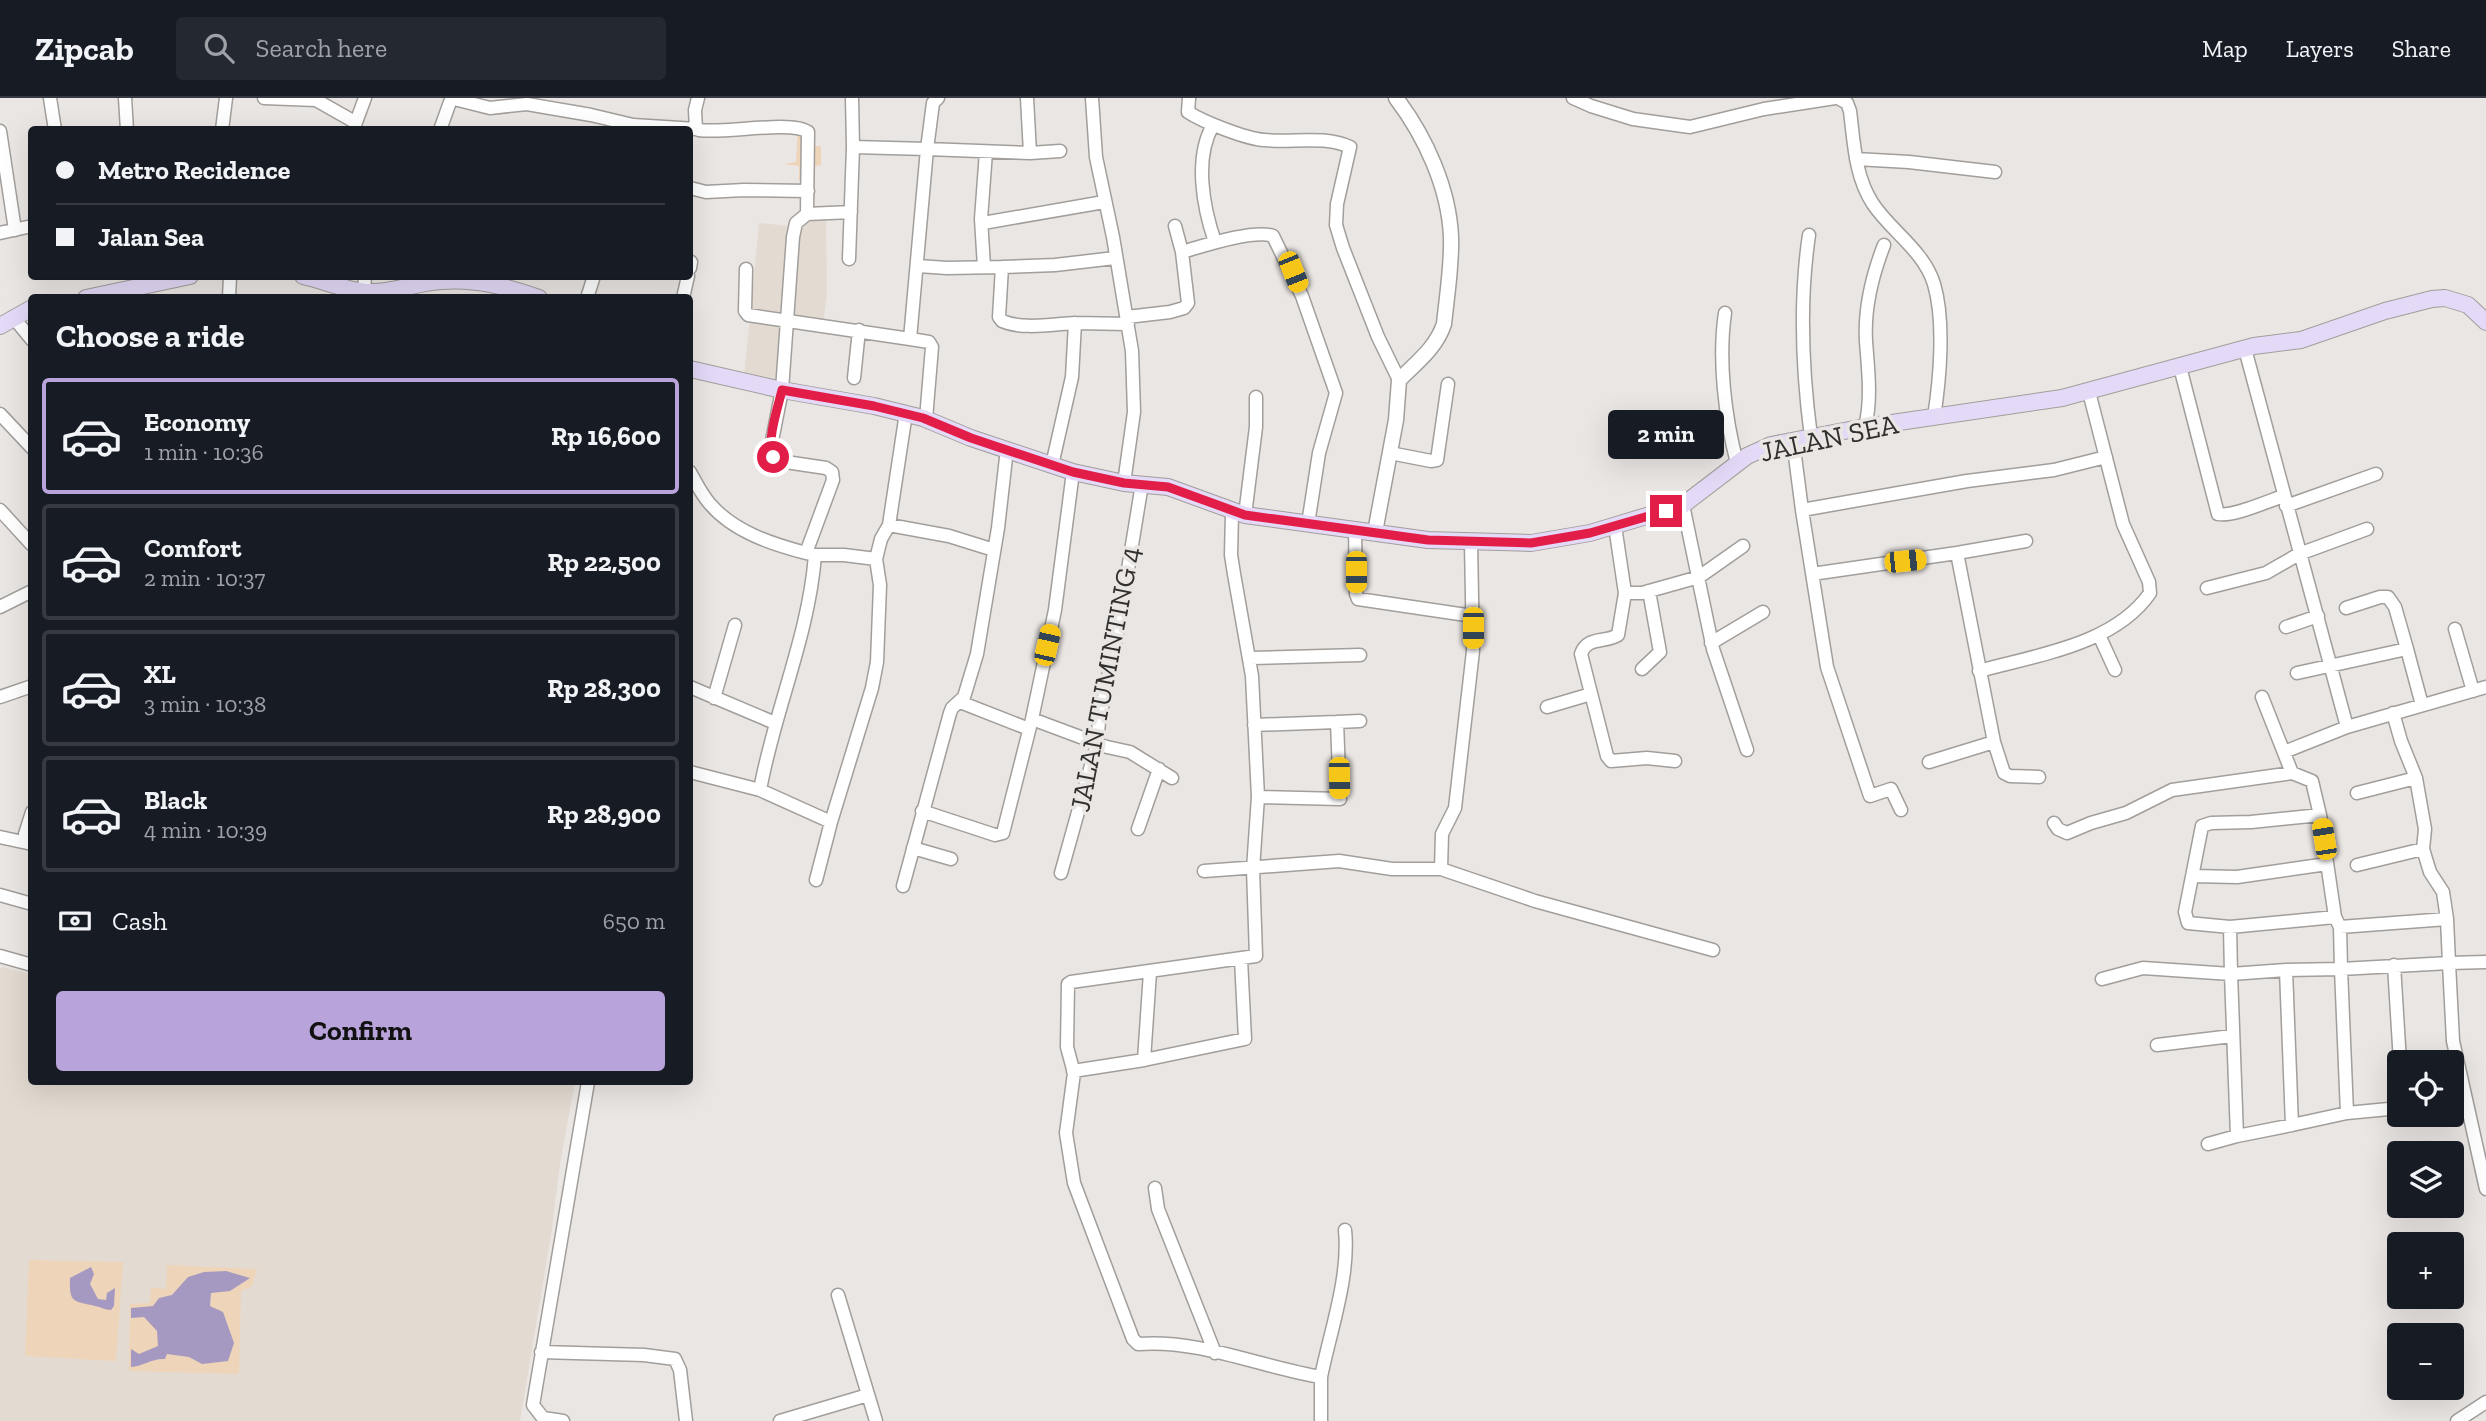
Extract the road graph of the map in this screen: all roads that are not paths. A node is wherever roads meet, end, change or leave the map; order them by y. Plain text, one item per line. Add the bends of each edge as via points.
1 (50, 98) edge
2 (125, 98) edge
3 (226, 98) edge
4 (264, 98) edge
5 (365, 98) edge
6 (698, 98) edge
7 (852, 98) edge
8 (938, 98) edge
9 (952, 98) edge
10 (1027, 98) edge
11 (1092, 98) edge
12 (1189, 98) edge
13 (1396, 98) edge
14 (1573, 98) edge
15 (316, 99) edge
16 (1842, 99) edge
17 (1213, 125) junction
18 (54, 126) edge
19 (127, 126) edge
20 (222, 126) edge
21 (355, 126) edge
22 (356, 126) edge
23 (441, 126) edge
24 (649, 126) edge
25 (693, 129) edge
26 (696, 129) junction
27 (0, 131) edge
28 (853, 147) junction
29 (927, 149) junction
30 (1060, 151) dead end
31 (986, 152) junction
32 (1030, 153) junction
33 (1856, 159) junction
34 (1995, 172) dead end
35 (693, 189) edge
36 (808, 191) junction
37 (1104, 202) junction
38 (851, 212) junction
39 (807, 214) junction
40 (981, 219) junction
41 (1175, 226) dead end
42 (28, 227) edge
43 (15, 230) junction
44 (0, 233) edge
45 (1809, 235) dead end
46 (1215, 243) junction
47 (1884, 246) dead end
48 (1182, 251) junction
49 (1115, 258) junction
50 (849, 259) dead end
51 (918, 266) junction
52 (984, 267) junction
53 (1002, 267) junction
54 (746, 269) dead end
55 (171, 280) edge
56 (334, 280) edge
57 (451, 280) edge
58 (476, 280) edge
59 (364, 284) edge
60 (105, 294) edge
61 (528, 294) edge
62 (28, 310) edge
63 (1725, 313) dead end
64 (1127, 320) junction
65 (6, 321) edge
66 (786, 321) junction
67 (2486, 322) edge
68 (1075, 323) junction
69 (859, 330) junction
70 (28, 337) edge
71 (910, 339) junction
72 (2245, 349) junction
73 (2180, 367) junction
74 (693, 370) edge
75 (854, 378) dead end
76 (1399, 380) junction
77 (1448, 384) dead end
78 (782, 390) junction
79 (2089, 392) junction
80 (1256, 397) dead end
81 (906, 413) junction
82 (0, 414) edge
83 (1934, 417) junction
84 (926, 419) junction
85 (1865, 427) junction
86 (1811, 436) junction
87 (1793, 441) junction
88 (28, 444) edge
89 (1007, 449) junction
90 (1390, 453) junction
91 (2106, 457) junction
92 (1737, 463) junction
93 (1052, 465) junction
94 (1073, 472) junction
95 (2376, 474) dead end
96 (693, 477) edge
97 (1124, 483) junction
98 (1142, 484) junction
99 (2285, 501) junction
100 (1683, 505) junction
101 (0, 510) edge
102 (1802, 510) junction
103 (1238, 514) junction
104 (1308, 524) junction
105 (889, 526) junction
106 (1615, 526) junction
107 (1355, 529) junction
108 (2367, 529) dead end
109 (1375, 532) junction
110 (28, 541) edge
111 (2026, 541) dead end
112 (1471, 543) junction
113 (1743, 546) dead end
114 (994, 550) junction
115 (1957, 553) junction
116 (810, 554) junction
117 (2298, 554) junction
118 (876, 559) junction
119 (1812, 574) junction
120 (1699, 577) junction
121 (2207, 588) dead end
122 (1648, 591) junction
123 (28, 593) edge
124 (1625, 593) junction
125 (0, 607) edge
126 (2346, 608) dead end
127 (1763, 612) dead end
128 (1473, 616) junction
129 (2318, 616) junction
130 (735, 625) dead end
131 (2286, 626) dead end
132 (2455, 629) dead end
133 (2099, 635) junction
134 (1711, 643) junction
135 (2407, 649) junction
136 (1360, 655) dead end
137 (1250, 657) junction
138 (2331, 665) junction
139 (1643, 669) dead end
140 (2115, 670) dead end
141 (1979, 671) junction
142 (2297, 673) dead end
143 (28, 687) edge
144 (2486, 687) edge
145 (693, 688) edge
146 (2473, 691) junction
147 (1591, 694) junction
148 (0, 697) edge
149 (2262, 697) dead end
150 (714, 698) junction
151 (960, 702) junction
152 (2422, 705) junction
153 (1547, 707) dead end
154 (2393, 713) junction
155 (1360, 721) dead end
156 (1337, 722) junction
157 (775, 723) junction
158 (1031, 724) junction
159 (1254, 725) junction
160 (2347, 727) junction
161 (1994, 742) junction
162 (1097, 744) junction
163 (1747, 750) dead end
164 (2284, 752) junction
165 (1675, 761) dead end
166 (1929, 762) dead end
167 (1159, 769) junction
168 (693, 773) edge
169 (2292, 773) junction
170 (2039, 777) dead end
171 (1172, 778) dead end
172 (2416, 778) junction
173 (760, 790) junction
174 (2357, 793) dead end
175 (1258, 797) junction
176 (1900, 810) dead end
177 (922, 811) junction
178 (2320, 815) junction
179 (831, 822) junction
180 (2054, 823) dead end
181 (1138, 829) dead end
182 (0, 837) edge
183 (28, 843) edge
184 (913, 848) junction
185 (2423, 849) junction
186 (951, 859) dead end
187 (2328, 864) junction
188 (2357, 865) dead end
189 (1253, 869) junction
190 (1441, 869) junction
191 (1204, 871) dead end
192 (1061, 873) dead end
193 (2193, 876) junction
194 (816, 880) dead end
195 (903, 886) dead end
196 (0, 895) edge
197 (28, 903) edge
198 (2447, 919) junction
199 (2337, 922) junction
200 (2230, 927) junction
201 (1713, 950) dead end
202 (0, 956) edge
203 (1241, 959) junction
204 (2449, 962) junction
205 (2486, 962) edge
206 (28, 964) edge
207 (2394, 965) junction
208 (2341, 969) junction
209 (2286, 970) junction
210 (1150, 972) junction
211 (2231, 974) junction
212 (2102, 979) dead end
213 (2232, 1036) junction
214 (2157, 1045) dead end
215 (2399, 1050) edge
216 (1144, 1060) junction
217 (1073, 1071) junction
218 (587, 1085) edge
219 (2387, 1109) edge
220 (2347, 1113) junction
221 (2292, 1125) junction
222 (2237, 1136) junction
223 (2208, 1144) dead end
224 (1155, 1188) dead end
225 (2486, 1189) edge
226 (1345, 1230) dead end
227 (838, 1295) dead end
228 (541, 1352) junction
229 (1215, 1353) junction
230 (1321, 1377) junction
231 (868, 1395) junction
232 (2486, 1402) edge
233 (533, 1405) junction
234 (531, 1421) edge
235 (563, 1421) edge
236 (687, 1421) edge
237 (780, 1421) edge
238 (876, 1421) edge
239 (1321, 1421) edge
240 (2458, 1421) edge

1 - 18 street
2 - 19 street
3 - 20 street
4 - 15 street
5 - 22 street
6 - 26 street
7 - 28 street
8 - 9 street
8 - 29 street via 933,103
10 - 32 street
11 - 37 street
12 - 17 street via 1188,112
13 - 76 street via 1422,138 1438,177 1451,238 1444,324 1433,347
14 - 16 street via 1633,119 1690,127 1764,109
15 - 21 street
16 - 33 street
17 - 46 street via 1205,143 1203,188
17 - 76 street via 1261,140 1300,139 1350,147 1336,213 1338,233
23 - 24 street via 454,99 490,108 527,104
25 - 26 street
26 - 36 street via 805,129
27 - 43 street
28 - 29 street
28 - 38 street
29 - 31 street
29 - 51 street
30 - 32 street
31 - 32 street
31 - 40 street
33 - 34 street
33 - 83 street via 1874,204 1918,256 1934,284 1939,324
35 - 36 street
36 - 39 street
37 - 40 street via 986,223
37 - 49 street
38 - 39 street
38 - 50 street
39 - 66 street via 794,227
40 - 52 street
41 - 48 street
42 - 43 street
43 - 44 street
45 - 86 street via 1802,322
46 - 48 street
46 - 104 street via 1273,236 1293,272 1335,384
47 - 85 street via 1867,304
48 - 64 street via 1188,303 1170,312
49 - 53 street
49 - 64 street
51 - 52 street
51 - 71 street
52 - 53 street
53 - 68 street via 1002,321
54 - 66 street via 746,314
55 - 60 main road
56 - 59 main road
57 - 59 main road via 388,291
58 - 61 main road
62 - 65 main road
63 - 92 street via 1723,363
64 - 68 street
64 - 97 street via 1134,412
65 - 70 street
66 - 69 street
66 - 78 street
67 - 72 main road, JALAN SEA via 2468,304 2445,298 2385,311 2301,340
68 - 93 street via 1072,377
69 - 71 street
69 - 75 street
71 - 84 street via 929,342 932,347
72 - 73 main road, JALAN SEA
72 - 99 street
73 - 79 main road, JALAN SEA
73 - 99 street via 2218,514
74 - 78 main road, JALAN SEA
76 - 90 street
77 - 90 street via 1437,460
78 - 81 main road, JALAN SEA
78 - 116 street via 770,451 773,457 826,468 833,475
79 - 83 main road, JALAN SEA
79 - 91 street
80 - 103 street via 1255,427
81 - 84 main road, JALAN SEA
81 - 105 street
82 - 88 street
83 - 85 main road, JALAN SEA
84 - 89 main road, JALAN SEA
85 - 86 main road, JALAN SEA
86 - 87 main road, JALAN SEA
87 - 92 main road, JALAN SEA via 1771,445
87 - 102 street
89 - 93 main road, JALAN SEA
89 - 114 street
90 - 109 street
91 - 102 street via 2054,470
91 - 133 street via 2123,524 2151,587 2143,604
92 - 100 main road, JALAN SEA
93 - 94 main road, JALAN SEA
94 - 97 main road, JALAN SEA
94 - 158 street via 1055,610
95 - 99 street
96 - 116 street via 720,513 750,534
97 - 98 main road, JALAN SEA
98 - 103 main road, JALAN SEA via 1178,490
98 - 162 street, JALAN TUMINTING 4
99 - 117 street
100 - 106 main road, JALAN SEA
100 - 120 street
101 - 110 street
102 - 119 street
103 - 104 main road, JALAN SEA
103 - 137 street via 1231,555
104 - 107 main road, JALAN SEA
105 - 114 street via 949,536
105 - 118 street
106 - 112 main road, JALAN SEA via 1531,543
106 - 124 street
107 - 109 main road, JALAN SEA
107 - 128 street via 1358,599
108 - 117 street
109 - 112 main road, JALAN SEA
111 - 115 street
112 - 128 street
113 - 120 street
114 - 151 street via 977,654
115 - 119 street
115 - 141 street
116 - 118 street
116 - 157 street via 806,612
117 - 121 street via 2266,573
117 - 129 street
118 - 179 street via 880,580 877,662
119 - 176 street via 1827,667 1870,796 1891,789
120 - 122 street
120 - 134 street
122 - 124 street
122 - 139 street via 1660,652
123 - 125 street
124 - 147 street via 1618,635 1595,640 1582,649
126 - 135 street via 2388,597
127 - 134 street
128 - 190 street via 1460,769 1455,808 1442,834
129 - 131 street
129 - 138 street
130 - 150 street
132 - 146 street
133 - 140 street
133 - 141 street
134 - 163 street
135 - 138 street
135 - 152 street
136 - 137 street
137 - 159 street
138 - 142 street
138 - 160 street
141 - 161 street
143 - 148 street
144 - 146 street
145 - 150 street
146 - 152 street
147 - 153 street
147 - 165 street via 1611,761
149 - 164 street
150 - 157 street
151 - 158 street
151 - 177 street via 950,713
152 - 154 street
154 - 160 street
154 - 172 street
155 - 156 street
156 - 159 street
156 - 175 street via 1339,799
157 - 173 street
158 - 162 street
158 - 177 street via 1003,834
159 - 175 street
160 - 164 street
161 - 166 street
161 - 170 street via 2004,773
162 - 167 street via 1130,752
162 - 192 street, JALAN TUMINTING 4
164 - 169 street
167 - 171 street
167 - 181 street
168 - 173 street
169 - 178 street via 2312,781
169 - 180 street via 2172,790 2126,814 2067,833
172 - 174 street
172 - 185 street via 2425,829
173 - 179 street
175 - 189 street
177 - 184 street
178 - 187 street
178 - 193 street via 2204,824
179 - 194 street
182 - 183 street
184 - 186 street
184 - 195 street
185 - 188 street
185 - 198 street via 2443,892
187 - 193 street via 2237,877
187 - 199 street
189 - 190 street via 1339,861 1392,869
189 - 191 street
189 - 203 street via 1256,956
190 - 201 street via 1535,901
193 - 200 street via 2185,912 2188,923
196 - 197 street
198 - 199 street
198 - 204 street
199 - 200 street
199 - 208 street
200 - 211 street
202 - 206 street
203 - 210 street
203 - 216 street via 1245,1039
204 - 205 street
204 - 207 street
204 - 225 street via 2453,1041
207 - 208 street
207 - 215 street
208 - 209 street
208 - 220 street
209 - 211 street
209 - 221 street
210 - 216 street
210 - 217 street via 1068,984 1068,1047
211 - 212 street via 2143,968
211 - 213 street
213 - 214 street
213 - 222 street
216 - 217 street
217 - 229 street via 1066,1133 1074,1183 1133,1339 1138,1344 1173,1344
218 - 228 street
219 - 220 street
220 - 221 street
221 - 222 street
222 - 223 street
224 - 229 street via 1158,1209
226 - 230 street via 1343,1275
227 - 231 street
228 - 233 street
228 - 236 street via 676,1359
229 - 230 street
230 - 239 street
231 - 237 street
231 - 238 street
232 - 240 street
233 - 234 street
233 - 235 street via 543,1418

